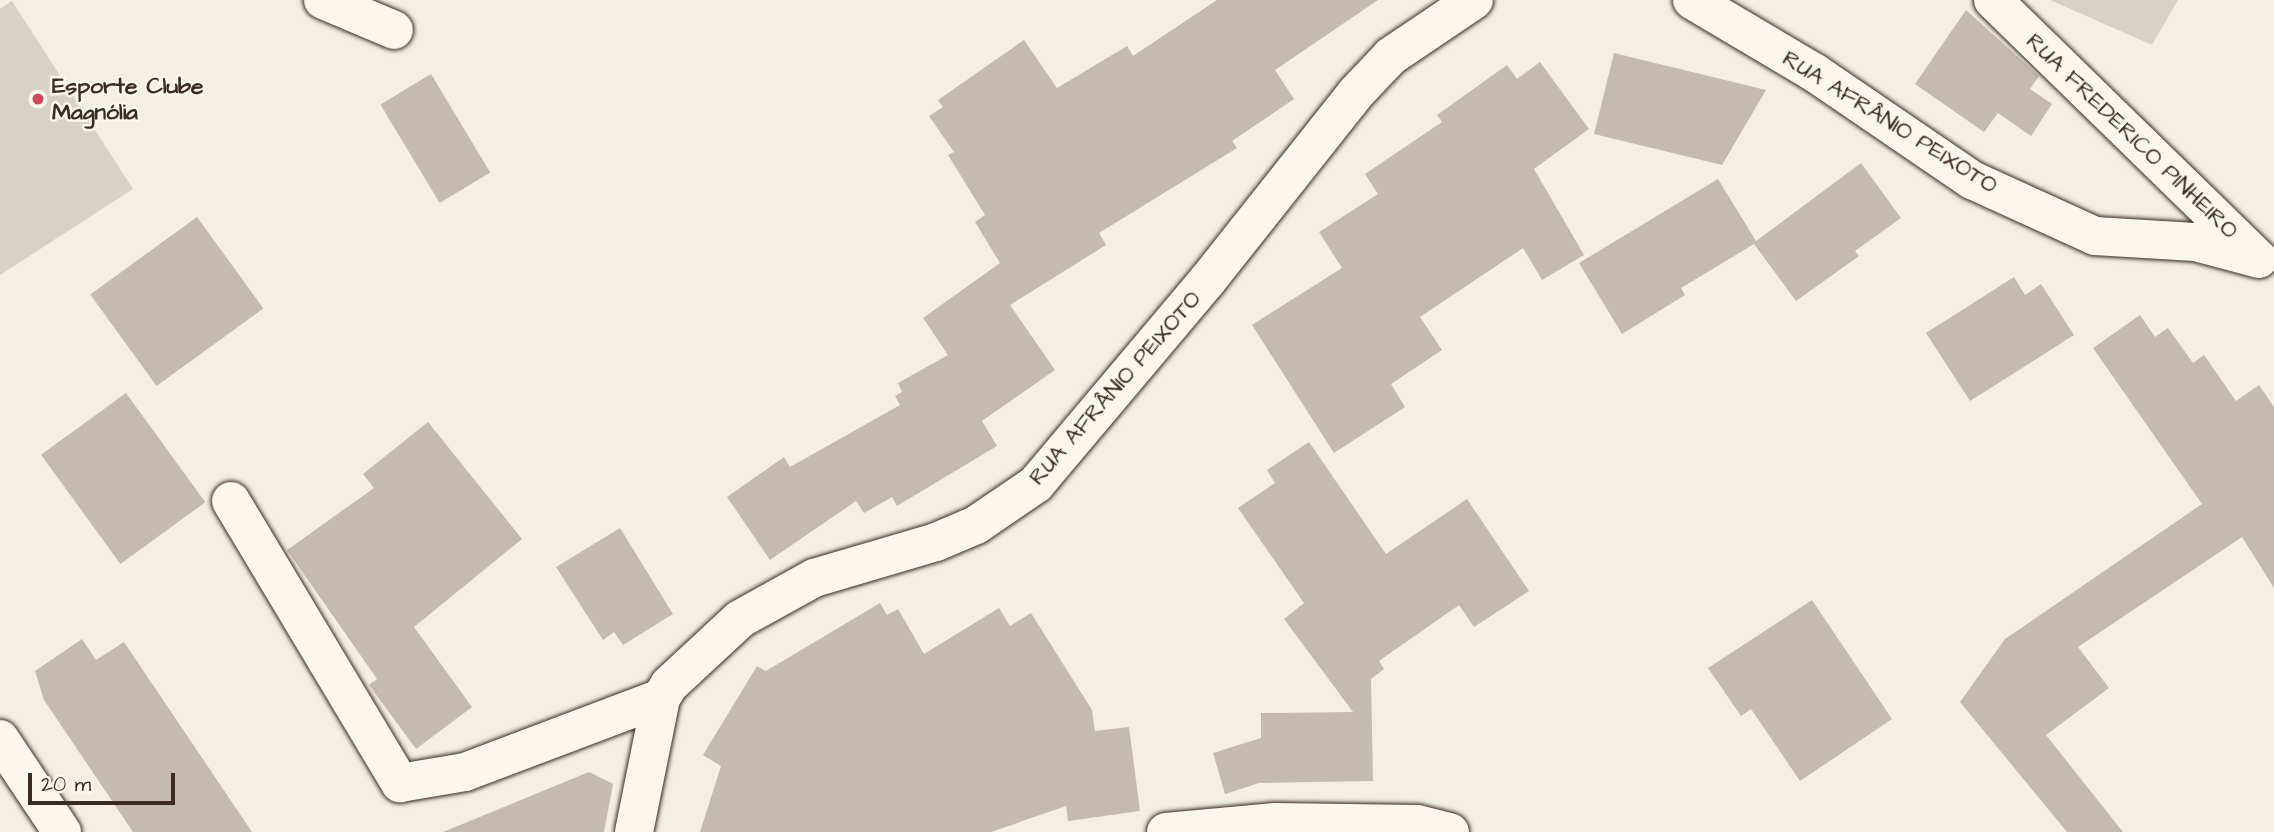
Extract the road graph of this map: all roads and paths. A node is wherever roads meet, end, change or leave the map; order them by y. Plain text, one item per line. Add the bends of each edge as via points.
1 (323, 0) edge
2 (1474, 0) edge
3 (1692, 0) edge
4 (1993, 0) edge
5 (394, 30) dead end
6 (2266, 263) edge
7 (230, 500) dead end
8 (662, 698) junction
9 (0, 738) edge
10 (62, 832) edge
11 (634, 832) edge
12 (1166, 832) edge
13 (1450, 832) edge

1 - 5 street
2 - 8 street, RUA AFRÂNIO PEIXOTO via 1391,56 1355,94 1207,281 1036,484 976,525 936,542 814,578 740,619 669,685
3 - 6 street, RUA AFRÂNIO PEIXOTO via 1815,73 1972,180 2095,236 2194,242
4 - 6 street, RUA FREDERICO PINHEIRO
7 - 8 street via 400,783 465,772
8 - 11 street, RUA AFRÂNIO PEIXOTO
9 - 10 street
12 - 13 street via 1288,822 1417,824

